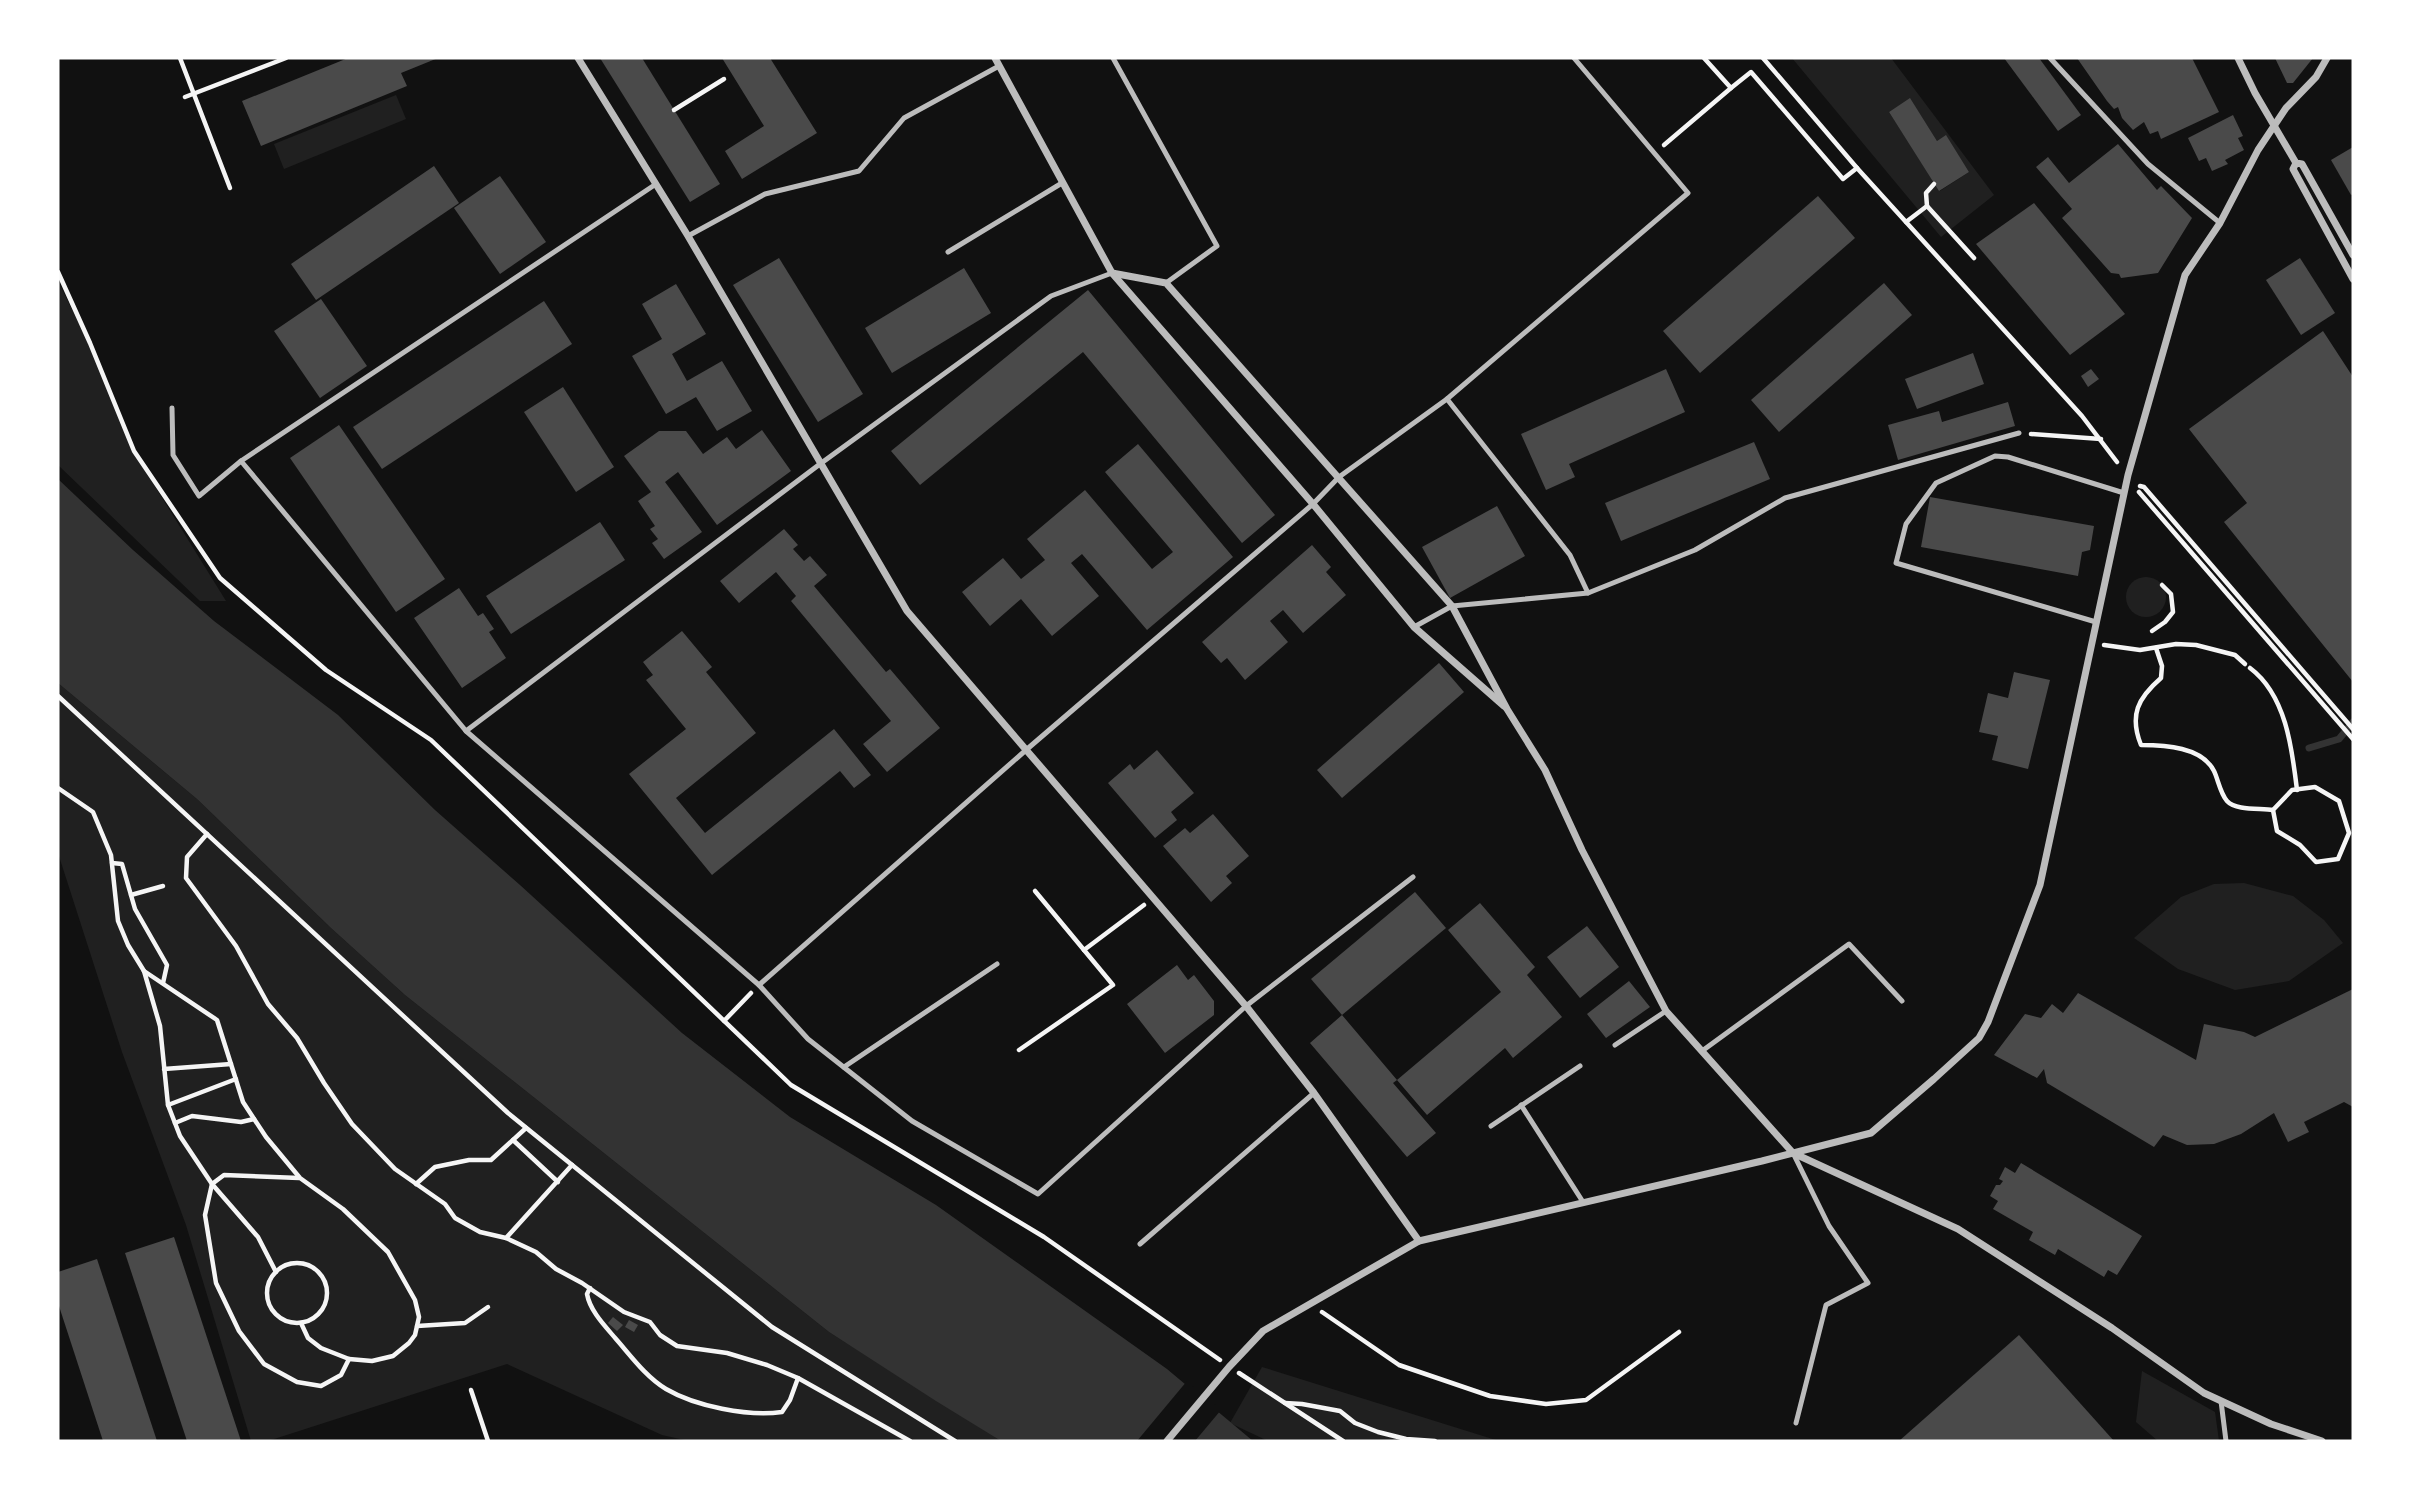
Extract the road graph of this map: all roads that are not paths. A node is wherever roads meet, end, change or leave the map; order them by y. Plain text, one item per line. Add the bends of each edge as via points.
1 (578, 58) edge
2 (1113, 58) edge
3 (1574, 58) edge
4 (2050, 58) edge
5 (2238, 58) edge
6 (2327, 58) edge
7 (997, 62) edge
8 (2274, 127) junction
9 (2296, 163) junction
10 (1062, 183) junction
11 (656, 184) junction
12 (2220, 223) junction
13 (688, 236) junction
14 (948, 252) dead end
15 (2353, 255) edge
16 (1112, 273) junction
17 (2353, 279) edge
18 (1166, 284) junction
19 (1447, 399) junction
20 (172, 408) dead end
21 (2019, 433) road end
22 (1991, 441) junction
23 (1995, 456) junction
24 (241, 461) junction
25 (820, 464) junction
26 (1339, 477) junction
27 (2124, 493) junction
28 (1313, 504) junction
29 (1588, 593) junction
30 (1452, 606) junction
31 (2096, 622) junction
32 (1414, 627) junction
33 (1507, 709) junction
34 (466, 731) junction
35 (1026, 750) junction
36 (1413, 877) dead end
37 (996, 964) dead end
38 (759, 985) junction
39 (1902, 1001) dead end
40 (1246, 1006) junction
41 (1666, 1011) junction
42 (1615, 1045) dead end
43 (1702, 1051) junction
44 (1580, 1066) dead end
45 (844, 1067) junction
46 (1314, 1093) junction
47 (1521, 1105) junction
48 (1491, 1126) dead end
49 (1793, 1153) junction
50 (1583, 1202) junction
51 (1419, 1241) junction
52 (1140, 1244) dead end
53 (2221, 1401) junction
54 (1796, 1423) dead end
55 (1167, 1441) edge
56 (2225, 1441) edge
57 (2322, 1441) edge

1 - 11 street
2 - 18 lane via 1217,246
3 - 19 lane via 1688,193
4 - 12 lane via 2148,164
5 - 8 street
6 - 8 street
7 - 10 street
7 - 13 lane via 904,118 859,171 765,194
8 - 9 street
8 - 12 street
9 - 15 street via 2302,164
9 - 17 street via 2293,169
10 - 14 lane
10 - 16 street
11 - 13 street
11 - 24 lane
12 - 27 street via 2185,275
13 - 25 street
16 - 18 street
16 - 25 lane via 1051,296
16 - 28 street
18 - 26 street
19 - 26 lane
19 - 29 lane via 1570,555
20 - 24 lane via 173,455 199,496
21 - 22 lane
22 - 23 lane
22 - 29 lane via 1786,498 1695,550
23 - 27 lane
23 - 31 lane via 1936,483 1906,524 1896,563
24 - 34 lane
25 - 34 lane
25 - 35 street via 907,611
26 - 28 lane
26 - 30 street
27 - 31 street
28 - 32 street
28 - 35 lane
29 - 30 lane
30 - 32 lane
30 - 33 street
31 - 49 street via 2040,885 1988,1022 1974,1042 1871,1133
32 - 33 street
33 - 41 street via 1545,770
34 - 38 lane
35 - 38 lane
35 - 40 street
36 - 40 lane
37 - 45 lane
38 - 45 lane via 808,1039
39 - 43 lane via 1849,944
40 - 45 lane via 1038,1194 912,1121
40 - 46 street
41 - 42 lane
41 - 43 street
43 - 49 street
44 - 47 lane
46 - 51 street
46 - 52 lane
47 - 48 lane
47 - 50 lane
49 - 50 street
49 - 53 street via 1958,1229
49 - 54 lane via 1829,1226 1868,1283 1826,1305
50 - 51 street
51 - 55 street via 1263,1331
53 - 56 lane
53 - 57 street

